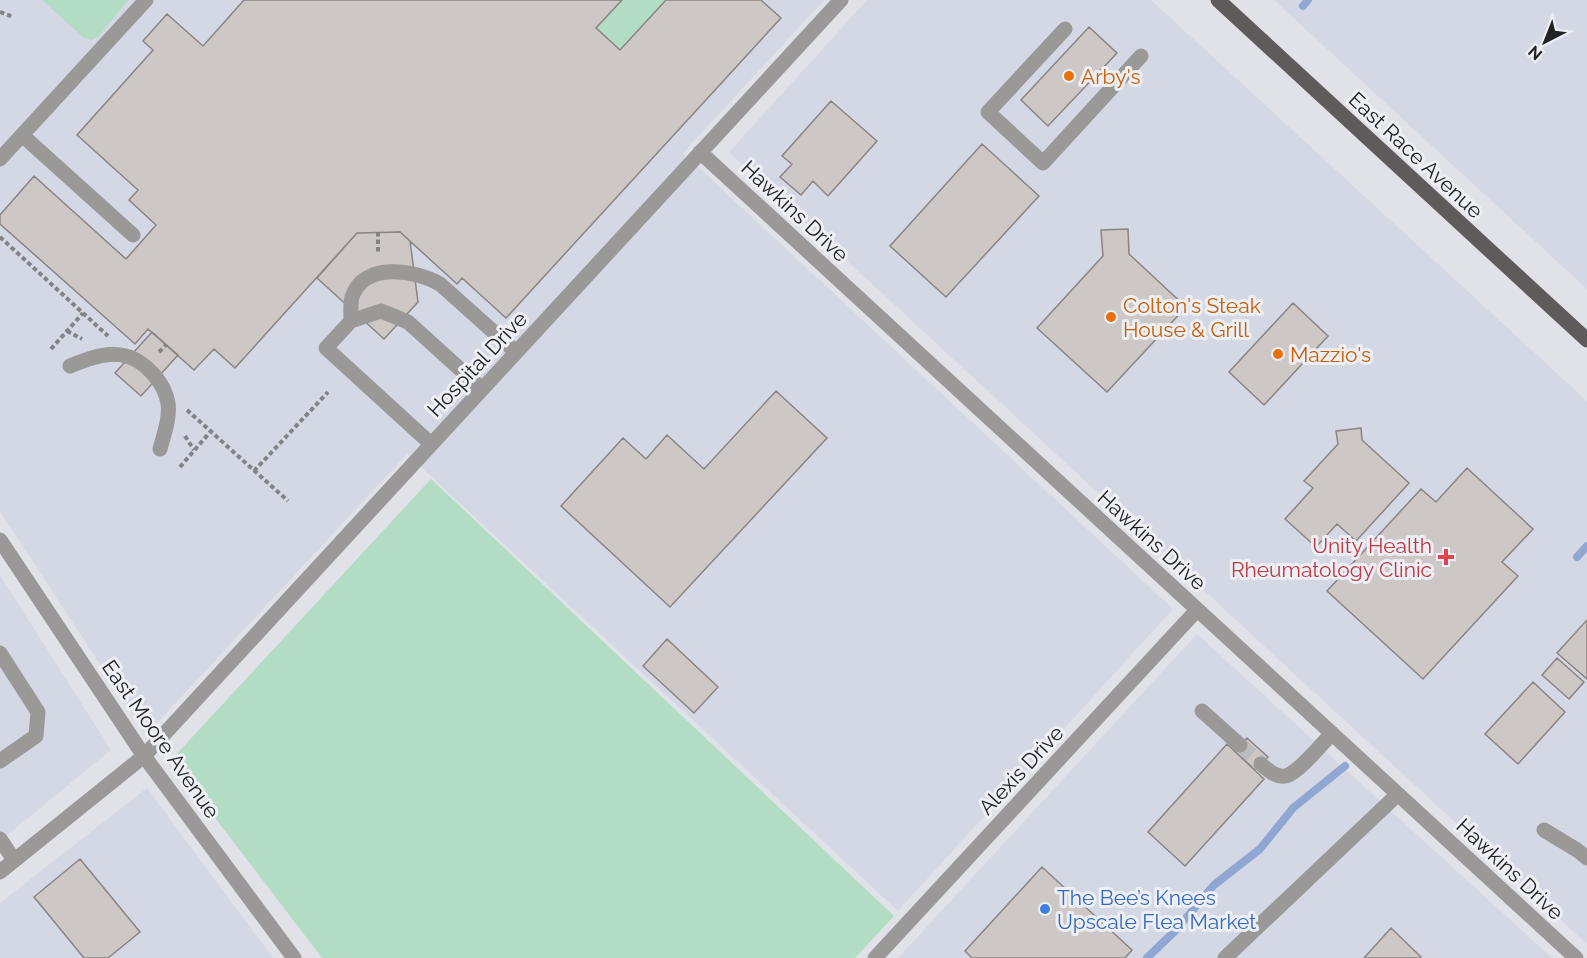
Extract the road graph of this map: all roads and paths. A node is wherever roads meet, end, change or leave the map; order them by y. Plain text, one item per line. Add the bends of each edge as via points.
1 (146, 0) edge
2 (841, 0) edge
3 (1218, 0) edge
4 (0, 12) edge
5 (14, 17) dead end
6 (1065, 29) dead end
7 (1141, 56) dead end
8 (22, 135) junction
9 (700, 152) junction
10 (0, 159) edge
11 (132, 235) dead end
12 (0, 237) edge
13 (83, 313) junction
14 (351, 321) junction
15 (1587, 340) edge
16 (114, 341) dead end
17 (51, 349) dead end
18 (516, 352) junction
19 (70, 366) dead end
20 (482, 389) junction
21 (328, 392) dead end
22 (183, 405) dead end
23 (211, 431) junction
24 (431, 444) junction
25 (160, 449) dead end
26 (180, 467) dead end
27 (254, 471) junction
28 (288, 501) dead end
29 (0, 540) edge
30 (6, 563) edge
31 (1197, 610) junction
32 (0, 653) edge
33 (1202, 711) dead end
34 (1332, 733) junction
35 (1240, 746) tunnel mouth
36 (144, 756) junction
37 (0, 761) edge
38 (1261, 764) tunnel mouth
39 (1398, 794) junction
40 (1544, 830) dead end
41 (0, 839) edge
42 (1587, 858) edge
43 (14, 860) junction
44 (0, 872) edge
45 (294, 958) edge
46 (875, 958) edge
47 (1225, 958) edge
48 (1576, 958) edge

1 - 8 street
2 - 9 street, Hospital Drive
3 - 15 main road, East Race Avenue
4 - 5 path
6 - 7 street via 988,112 1043,163
8 - 10 street
8 - 11 street
9 - 18 street, Hospital Drive
9 - 31 street, Hawkins Drive
12 - 13 path
13 - 16 path
13 - 17 path
14 - 18 street via 351,300 361,284 378,273 408,273 431,279 445,288
14 - 20 street via 381,311 408,322
14 - 24 street via 326,348
18 - 20 street, Hospital Drive
19 - 25 street via 108,355 128,355 146,366 162,384 168,403
20 - 24 street, Hospital Drive
21 - 27 path
22 - 23 path
23 - 26 path
23 - 27 path
24 - 36 street, Hospital Drive
27 - 28 path
29 - 30 street, East Moore Avenue
30 - 36 street, East Moore Avenue
31 - 34 street, Hawkins Drive
31 - 46 street, Alexis Drive
32 - 37 street via 38,712 36,736
33 - 35 street
34 - 38 street via 1287,776 1277,776
34 - 39 street, Hawkins Drive
36 - 43 street, Hospital Drive
36 - 45 street, East Moore Avenue
39 - 47 street
39 - 48 street, Hawkins Drive
40 - 42 street
41 - 43 street
43 - 44 street, Hospital Drive

